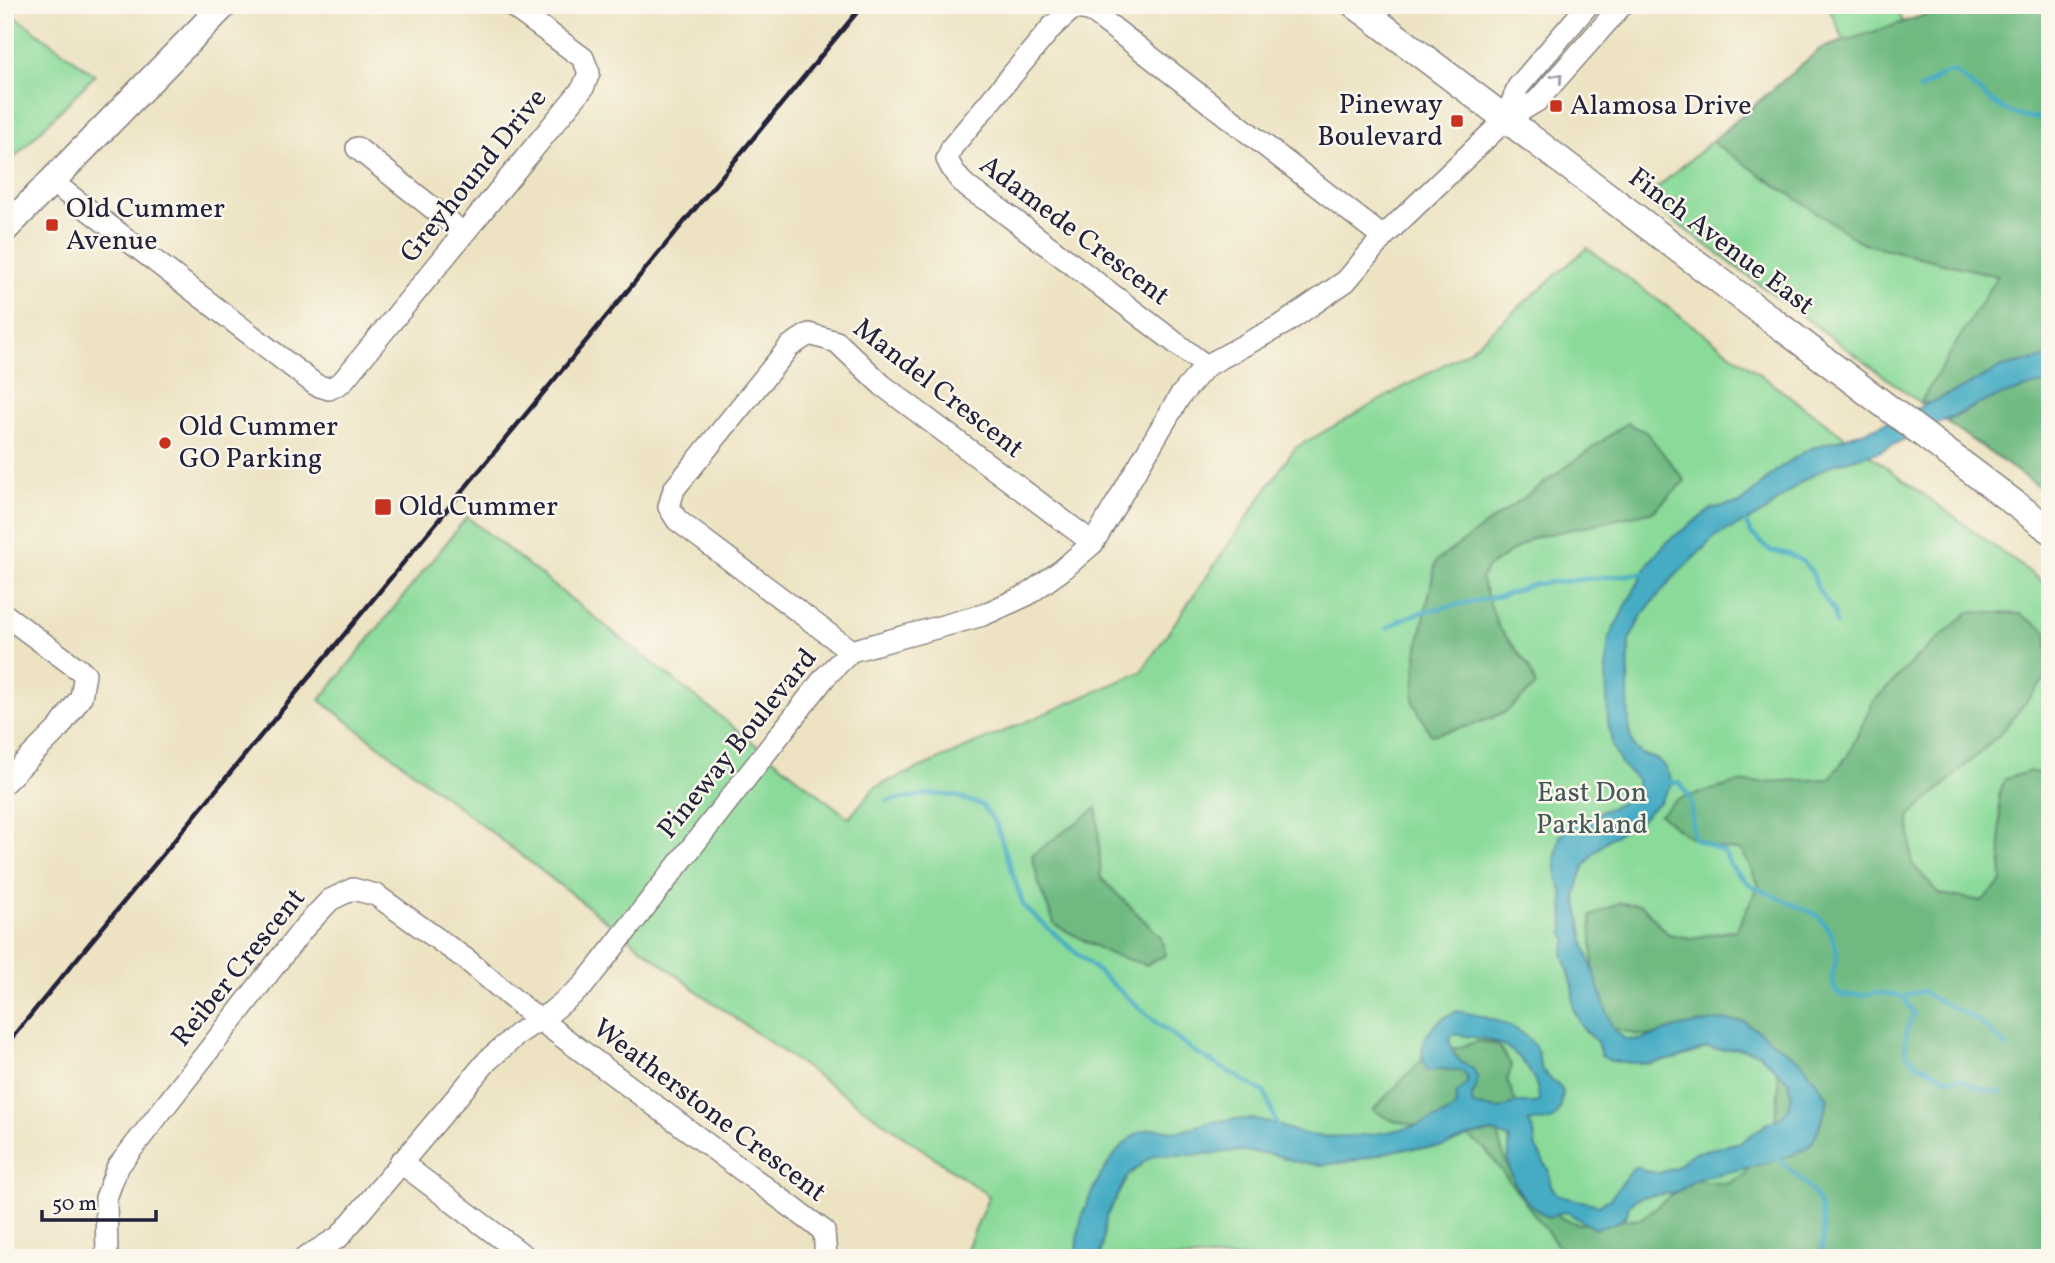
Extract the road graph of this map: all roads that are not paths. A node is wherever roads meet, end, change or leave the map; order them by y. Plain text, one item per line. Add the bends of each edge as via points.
1 (224, 5) edge
2 (511, 5) edge
3 (1355, 5) edge
4 (1588, 5) edge
5 (1622, 5) edge
6 (1505, 120) junction
7 (357, 148) dead end
8 (51, 181) junction
9 (5, 229) edge
10 (462, 234) junction
11 (1383, 237) junction
12 (1206, 366) junction
13 (2050, 530) edge
14 (1093, 543) junction
15 (5, 615) edge
16 (851, 651) junction
17 (5, 782) edge
18 (540, 1019) junction
19 (400, 1162) junction
20 (107, 1258) edge
21 (305, 1258) edge
22 (527, 1258) edge
23 (826, 1258) edge

1 - 8 main road
2 - 10 street, Greyhound Drive via 583,58 589,73 583,88
3 - 6 main road, Finch Avenue East
4 - 6 street via 1518,87
6 -> 5 street via 1537,101
6 - 11 street, Pineway Boulevard
6 - 13 main road, Finch Avenue East
7 - 10 street
8 - 9 main road
8 - 10 street, Greyhound Drive via 316,385 329,389 342,382
11 - 12 street, Pineway Boulevard via 1346,281 1285,323
11 - 12 street, Adamede Crescent via 1090,10 1073,8 1052,27 952,147 947,159 954,175 969,190
12 - 14 street, Pineway Boulevard via 1180,396
14 - 16 street, Pineway Boulevard via 1027,595 983,615
14 - 16 street, Mandel Crescent via 882,385 837,342 810,334 790,346 773,366 674,489 669,507 677,520
15 - 17 street via 85,674 81,697 59,728
16 - 18 street, Pineway Boulevard via 825,677 583,986
18 - 19 street, Pineway Boulevard via 488,1060
18 - 20 street, Reiber Crescent via 376,895 353,889 330,900 117,1168 107,1198
18 - 23 street, Weatherstone Crescent via 824,1231
19 - 21 street, Pineway Boulevard via 339,1237
19 - 22 street

